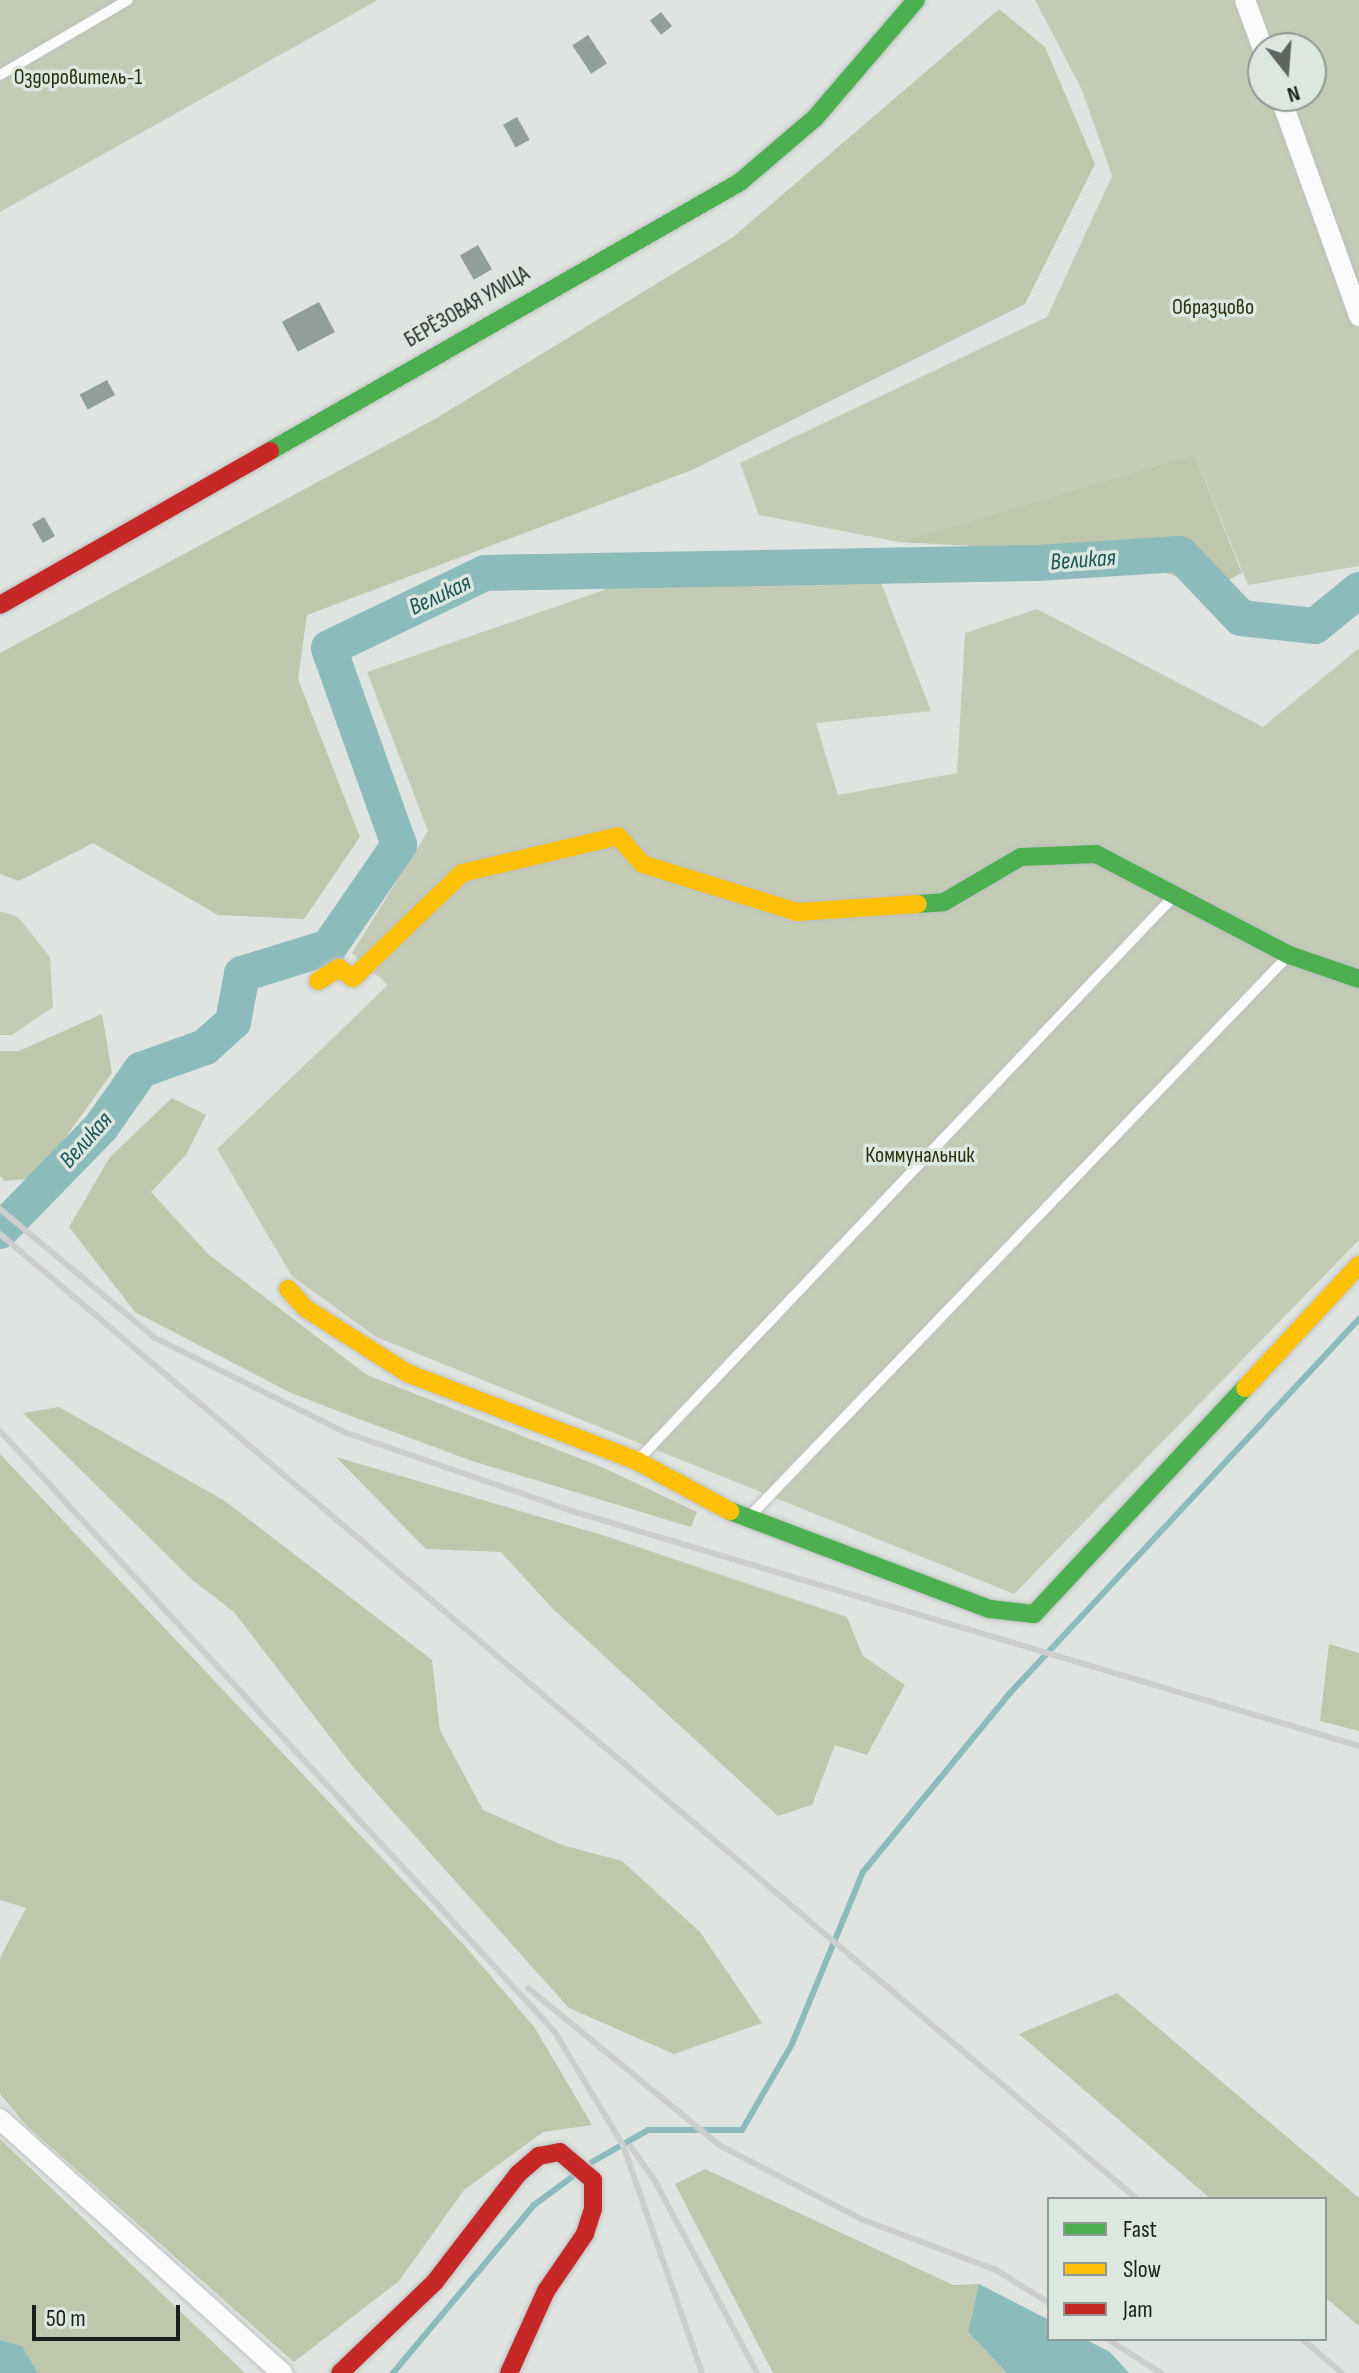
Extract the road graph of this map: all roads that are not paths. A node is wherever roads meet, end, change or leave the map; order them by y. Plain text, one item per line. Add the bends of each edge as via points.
1 (128, 0) edge
2 (916, 0) edge
3 (1245, 0) edge
4 (1257, 32) edge
5 (0, 75) edge
6 (1286, 112) edge
7 (1359, 316) edge
8 (0, 605) edge
9 (1174, 896) junction
10 (1289, 955) junction
11 (1359, 979) edge
12 (318, 981) dead end
13 (1359, 1265) edge
14 (288, 1289) dead end
15 (637, 1461) junction
16 (747, 1520) junction
17 (0, 2119) edge
18 (282, 2373) edge
19 (340, 2373) edge
20 (509, 2373) edge

1 - 5 lane
2 - 8 street, БЕРЁЗОВАЯ УЛИЦА via 815,118 740,182
3 - 4 street
6 - 7 street
9 - 10 street
9 - 12 street via 1096,854 1021,857 944,902 797,912 642,864 618,836 462,873 353,978 339,968
9 - 15 lane
10 - 11 street
10 - 16 lane
13 - 16 street via 1034,1614 990,1609
14 - 15 street via 305,1308 407,1373
15 - 16 street
17 - 18 street
19 - 20 street via 434,2283 518,2174 539,2156 560,2152 593,2180 593,2209 585,2234 546,2291

